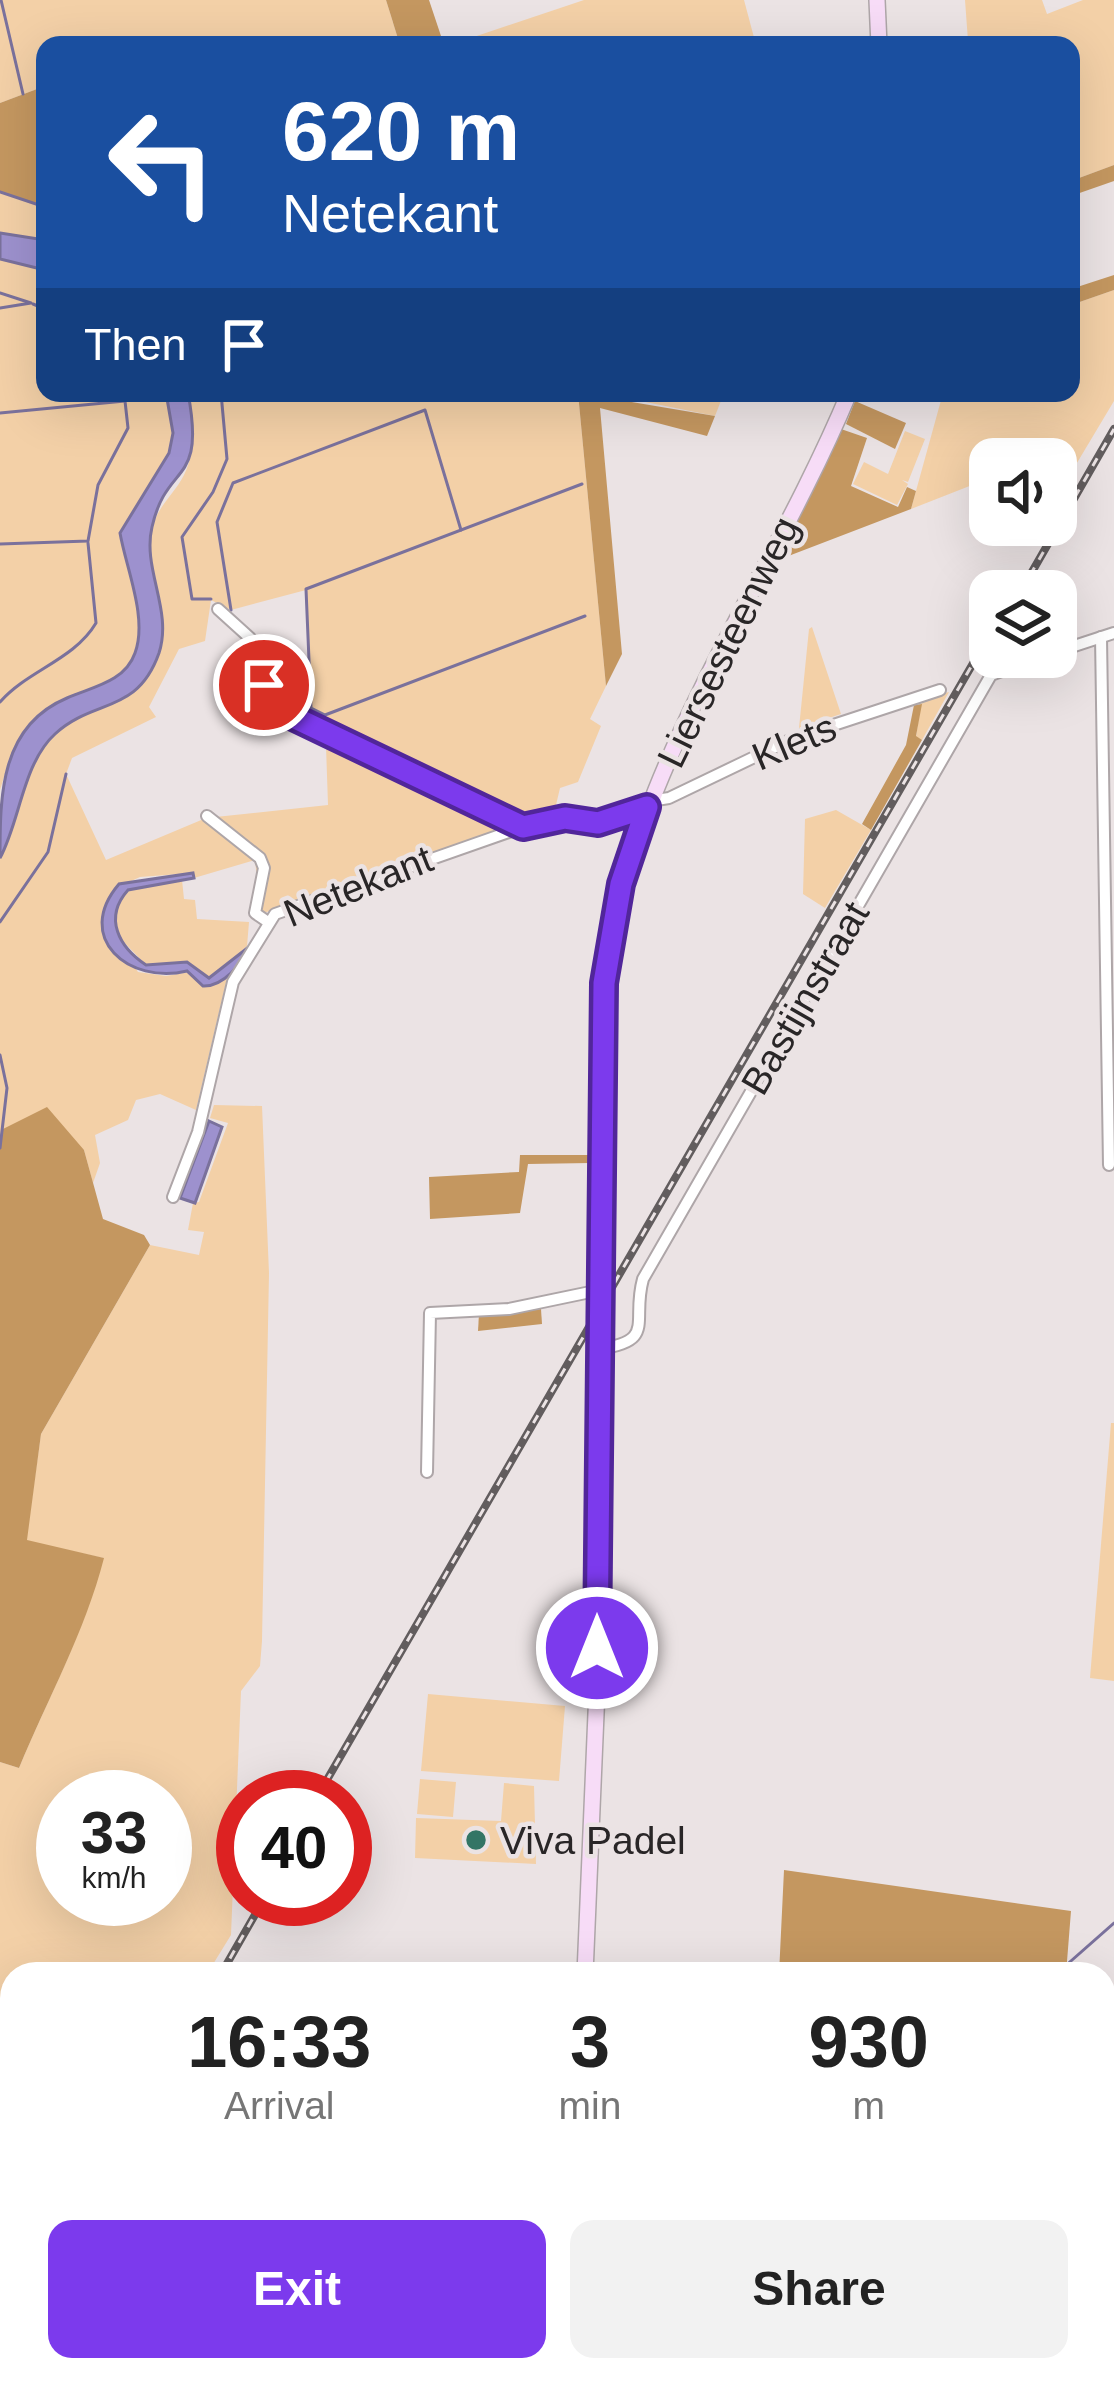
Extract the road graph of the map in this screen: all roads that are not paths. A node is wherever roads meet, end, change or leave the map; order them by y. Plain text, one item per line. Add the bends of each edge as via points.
1 (877, 0) edge
2 (879, 36) edge
3 (845, 402) edge
4 (218, 609) dead end
5 (1107, 635) edge
6 (1077, 645) edge
7 (990, 678) edge
8 (940, 690) dead end
9 (649, 804) junction
10 (207, 816) dead end
11 (523, 827) junction
12 (268, 922) junction
13 (1109, 1166) dead end
14 (173, 1197) dead end
15 (600, 1291) junction
16 (599, 1348) junction
17 (428, 1472) dead end
18 (585, 1962) edge

1 - 2 street
3 - 9 street, Liersesteenweg
4 - 11 street, Netekant via 250,638 273,703 289,715
5 - 6 street
5 - 13 street
7 - 16 street, Bastijnstraat via 643,1279 639,1333
8 - 9 street, Klets via 794,738
9 - 11 street, Netekant via 598,823 565,818
9 - 15 street, Liersesteenweg via 606,956
10 - 12 street via 260,858 255,913
11 - 12 street, Netekant via 340,887
12 - 14 street, Netekant via 232,982 198,1132
15 - 16 street, Liersesteenweg
15 - 17 street via 508,1309 430,1312
16 - 18 street, Liersesteenweg via 597,1690

